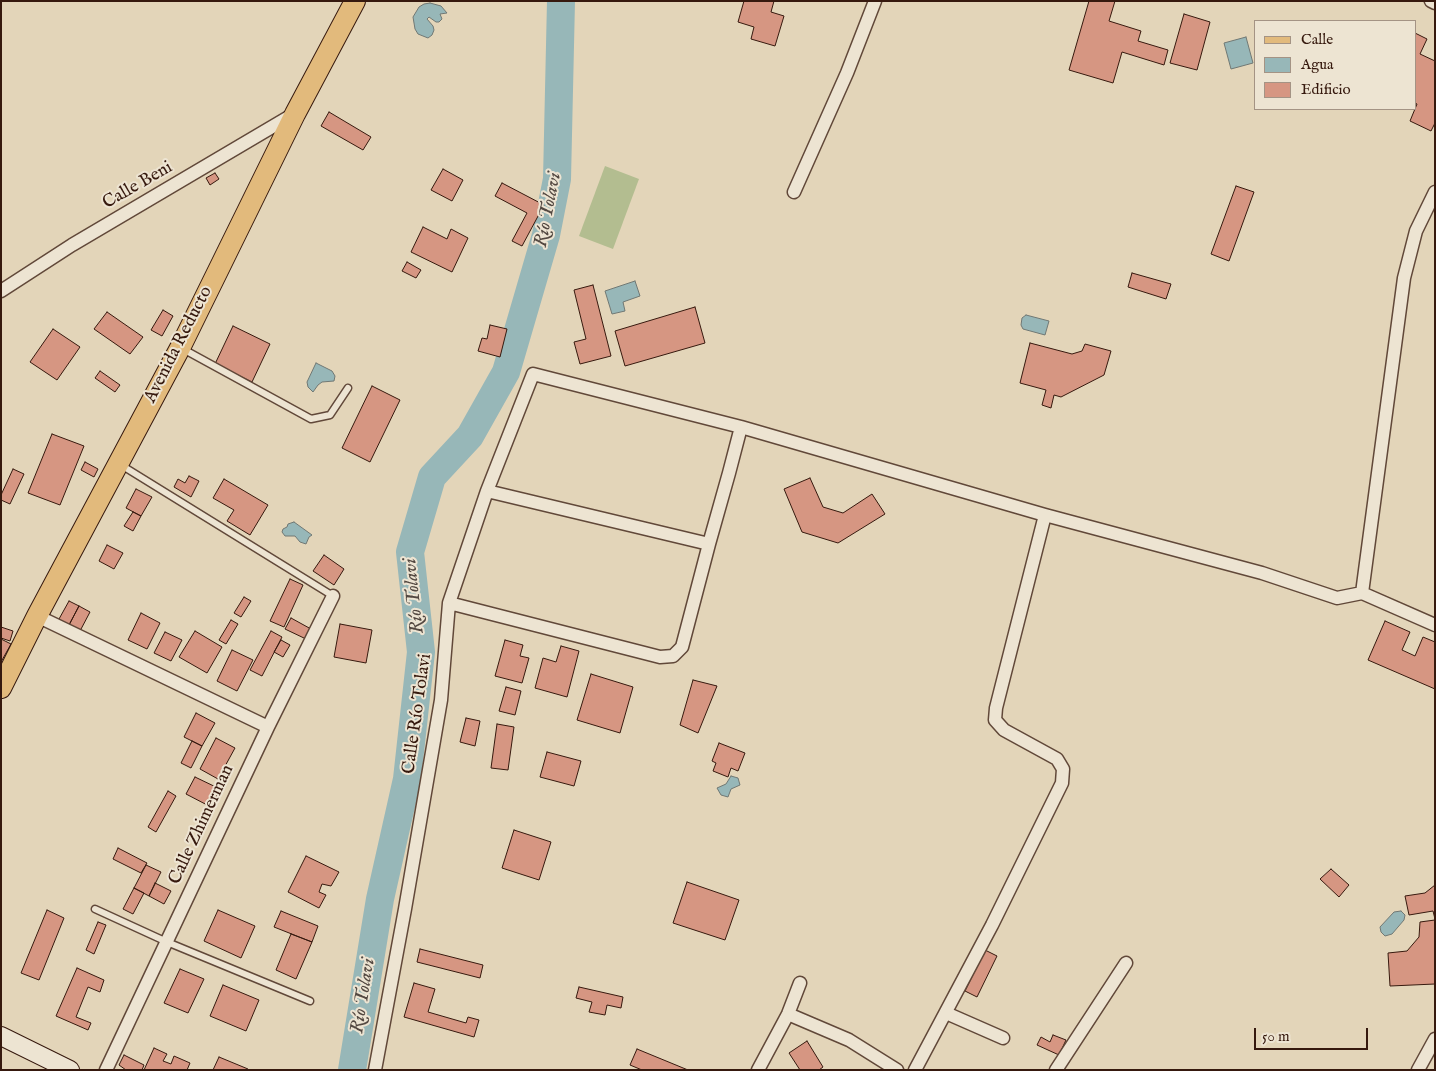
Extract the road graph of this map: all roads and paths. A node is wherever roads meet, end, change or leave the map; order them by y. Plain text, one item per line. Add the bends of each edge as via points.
1 (355, 1) edge
2 (875, 1) edge
3 (1431, 1) edge
4 (1435, 3) edge
5 (295, 114) junction
6 (794, 192) dead end
7 (1435, 192) edge
8 (1, 291) edge
9 (180, 348) junction
10 (348, 388) dead end
11 (740, 427) junction
12 (118, 464) junction
13 (487, 492) junction
14 (1045, 515) junction
15 (709, 544) junction
16 (1362, 593) junction
17 (332, 596) joint
18 (449, 603) junction
19 (37, 616) junction
20 (1435, 625) edge
21 (1, 688) edge
22 (268, 728) junction
23 (95, 909) dead end
24 (167, 942) junction
25 (1126, 963) dead end
26 (800, 983) dead end
27 (310, 1001) dead end
28 (946, 1013) junction
29 (788, 1014) junction
30 (1, 1036) edge
31 (1002, 1038) dead end
32 (1435, 1039) edge
33 (70, 1070) edge
34 (106, 1070) edge
35 (375, 1070) edge
36 (758, 1070) edge
37 (897, 1070) edge
38 (915, 1070) edge
39 (1056, 1070) edge
40 (1418, 1070) edge

1 - 5 main road, Avenida Reducto
2 - 6 street
3 - 4 street
5 - 8 street, Calle Beni via 72,245
5 - 9 main road, Avenida Reducto
7 - 16 street via 1416,231 1404,278
9 - 10 lane via 311,419 330,415
9 - 12 main road, Avenida Reducto
11 - 13 street, Calle Río Tolavi via 533,374
11 - 14 street
11 - 15 street
12 - 17 lane
12 - 19 main road, Avenida Reducto
13 - 15 street
13 - 18 street, Calle Río Tolavi
14 - 16 street via 1262,572 1337,598
14 - 28 street via 995,720 1004,730 1057,760 1064,769 1062,783
15 - 18 street via 682,647 673,656 660,657
16 - 20 street
17 - 22 street, Calle Zhimerman
18 - 35 street, Calle Río Tolavi via 441,700
19 - 21 main road, Avenida Reducto
19 - 22 street
22 - 24 street, Calle Zhimerman
23 - 24 lane
24 - 27 lane
24 - 34 street, Calle Zhimerman
25 - 39 street
26 - 29 street
28 - 31 street
28 - 38 street
29 - 36 street
29 - 37 street via 849,1040
30 - 33 main road
32 - 40 street

